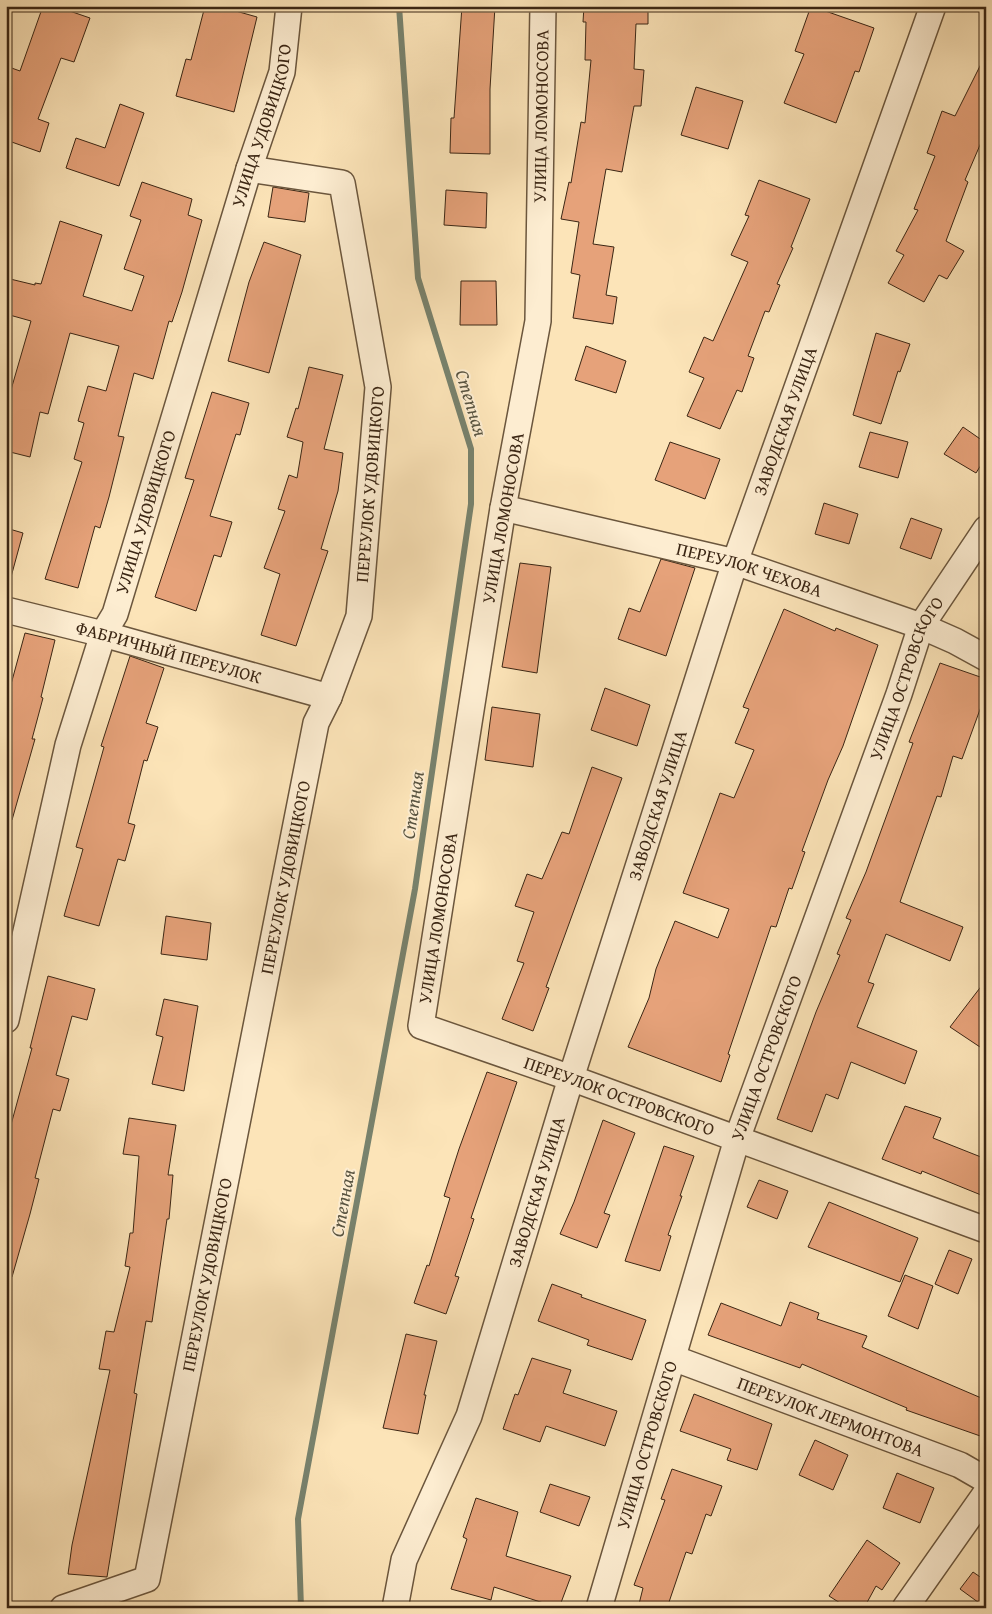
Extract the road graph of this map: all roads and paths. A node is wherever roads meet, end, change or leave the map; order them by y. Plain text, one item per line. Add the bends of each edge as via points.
1 (289, 6) edge
2 (543, 6) edge
3 (933, 6) edge
4 (249, 169) junction
5 (503, 508) junction
6 (986, 529) edge
7 (734, 562) junction
8 (6, 610) edge
9 (921, 626) junction
10 (103, 634) junction
11 (986, 658) edge
12 (329, 697) junction
13 (6, 1020) edge
14 (421, 1026) joint
15 (571, 1078) junction
16 (737, 1139) junction
17 (986, 1230) edge
18 (673, 1358) junction
19 (986, 1480) edge
20 (986, 1493) edge
21 (63, 1608) edge
22 (394, 1608) edge
23 (599, 1608) edge
24 (905, 1608) edge

1 - 4 street, УЛИЦА УДОВИЦКОГО via 282,72
2 - 5 street, УЛИЦА ЛОМОНОСОВА via 538,321
3 - 7 street, ЗАВОДСКАЯ УЛИЦА
4 - 10 street, УЛИЦА УДОВИЦКОГО via 115,614
4 - 12 street, ПЕРЕУЛОК УДОВИЦКОГО via 342,183 378,387 359,616
5 - 7 street, ПЕРЕУЛОК ЧЕХОВА
5 - 14 street, УЛИЦА ЛОМОНОСОВА
6 - 9 street, УЛИЦА ОСТРОВСКОГО
7 - 9 street, ПЕРЕУЛОК ЧЕХОВА
7 - 15 street, ЗАВОДСКАЯ УЛИЦА
8 - 10 street, ФАБРИЧНЫЙ ПЕРЕУЛОК
9 - 11 street, ПЕРЕУЛОК ЧЕХОВА
9 - 16 street, УЛИЦА ОСТРОВСКОГО
10 - 12 street, ФАБРИЧНЫЙ ПЕРЕУЛОК
10 - 13 street, УЛИЦА УДОВИЦКОГО via 68,745
12 - 21 street, ПЕРЕУЛОК УДОВИЦКОГО via 316,723 147,1579
14 - 15 street, ПЕРЕУЛОК ОСТРОВСКОГО
15 - 16 street, ПЕРЕУЛОК ОСТРОВСКОГО
15 - 22 street, ЗАВОДСКАЯ УЛИЦА via 469,1416 404,1560
16 - 17 street, ПЕРЕУЛОК ОСТРОВСКОГО
16 - 18 street, УЛИЦА ОСТРОВСКОГО
18 - 19 street, ПЕРЕУЛОК ЛЕРМОНТОВА via 960,1465
18 - 23 street, УЛИЦА ОСТРОВСКОГО
20 - 24 street

